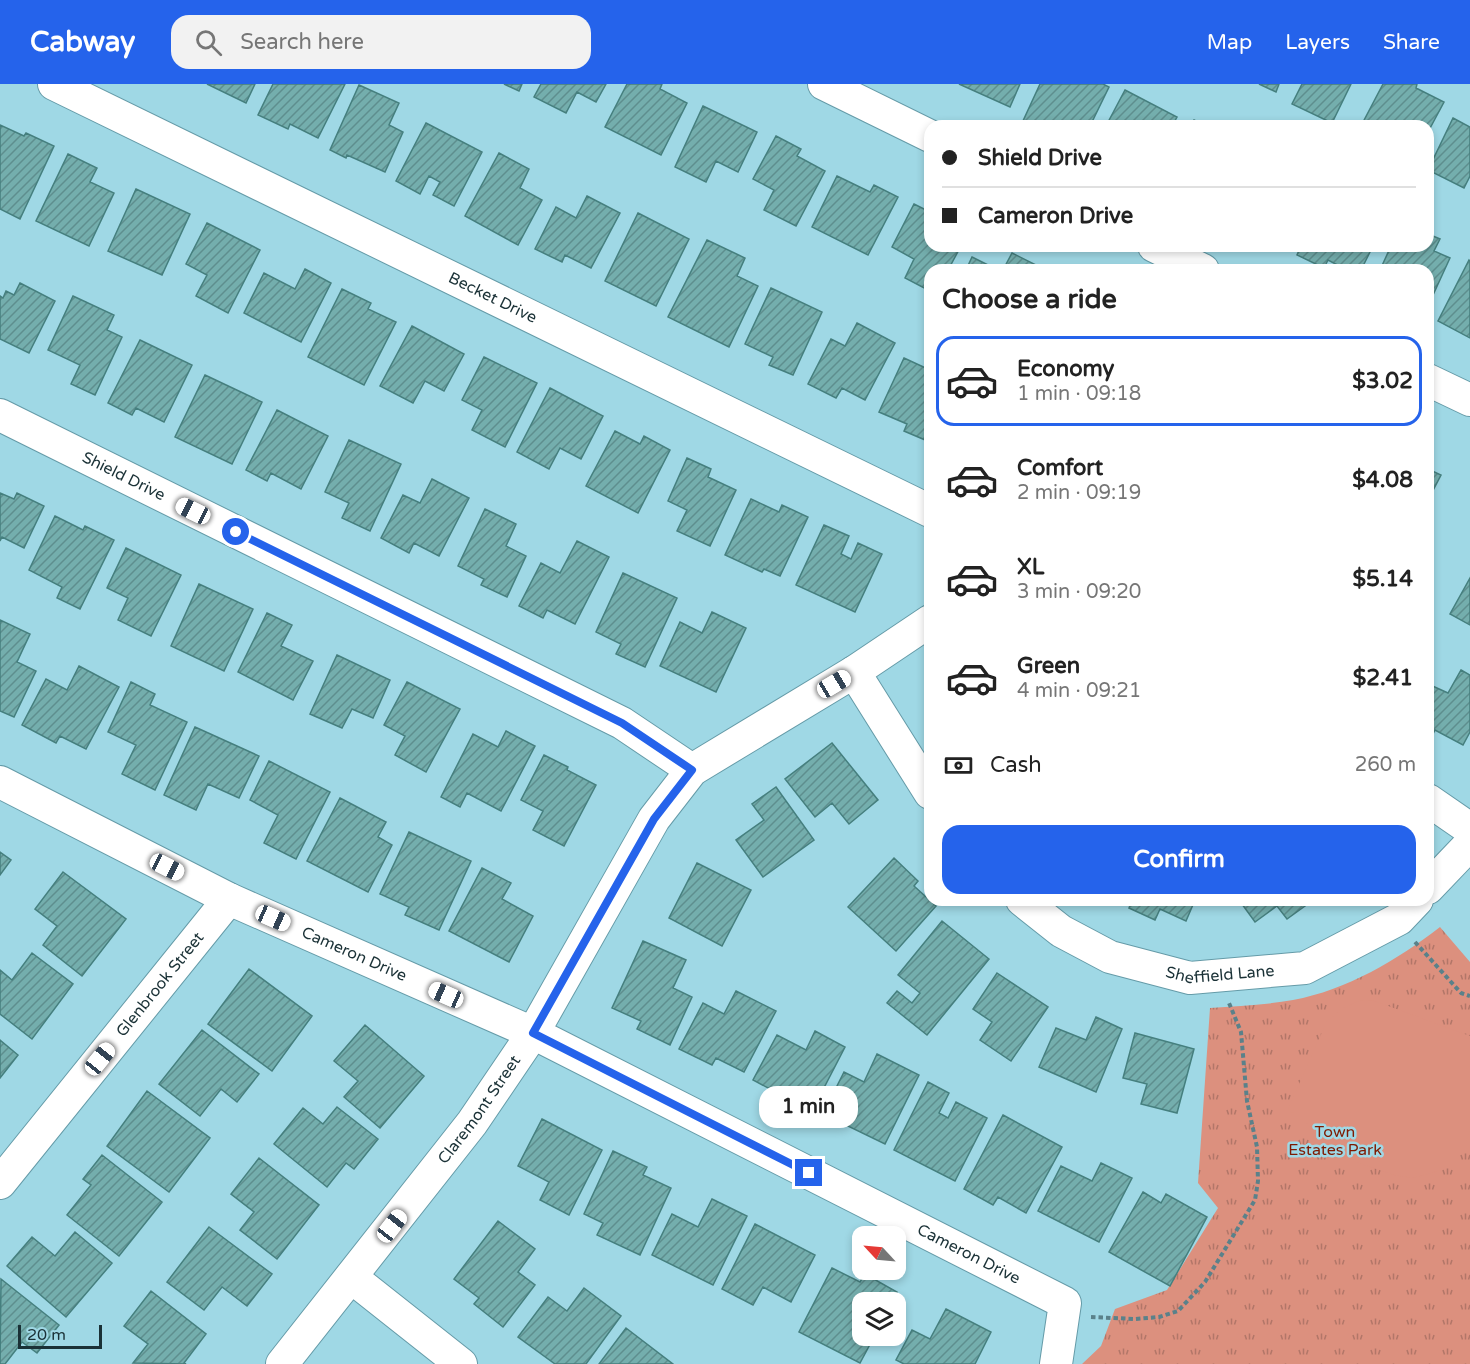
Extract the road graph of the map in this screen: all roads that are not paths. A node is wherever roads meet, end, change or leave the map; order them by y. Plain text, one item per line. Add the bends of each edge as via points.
1 (54, 84) edge
2 (824, 84) edge
3 (924, 133) edge
4 (1166, 252) edge
5 (1189, 264) edge
6 (1434, 383) edge
7 (1470, 400) edge
8 (0, 415) edge
9 (924, 508) edge
10 (924, 625) edge
11 (854, 672) junction
12 (692, 770) junction
13 (0, 782) edge
14 (924, 783) edge
15 (1434, 804) edge
16 (1470, 829) edge
17 (1470, 844) edge
18 (1434, 882) edge
19 (229, 899) junction
20 (1030, 906) edge
21 (1408, 910) edge
22 (533, 1033) junction
23 (0, 1183) edge
24 (351, 1277) junction
25 (282, 1364) edge
26 (461, 1364) edge
27 (1056, 1364) edge

1 - 9 street, Becket Drive
2 - 3 street
4 - 5 street
6 - 7 street
8 - 12 street, Shield Drive via 622,723
10 - 11 street, Claremont Street
11 - 12 street, Claremont Street
11 - 14 street
12 - 22 street, Claremont Street via 654,819
13 - 19 street, Cameron Drive
15 - 16 street
17 - 18 street
19 - 22 street, Cameron Drive
19 - 23 street, Glenbrook Street
20 - 21 street, Sheffield Lane via 1061,931 1110,957 1190,978 1305,969
22 - 24 street, Claremont Street via 472,1123
22 - 27 street, Cameron Drive via 1064,1309
24 - 25 street, Claremont Street
24 - 26 street

